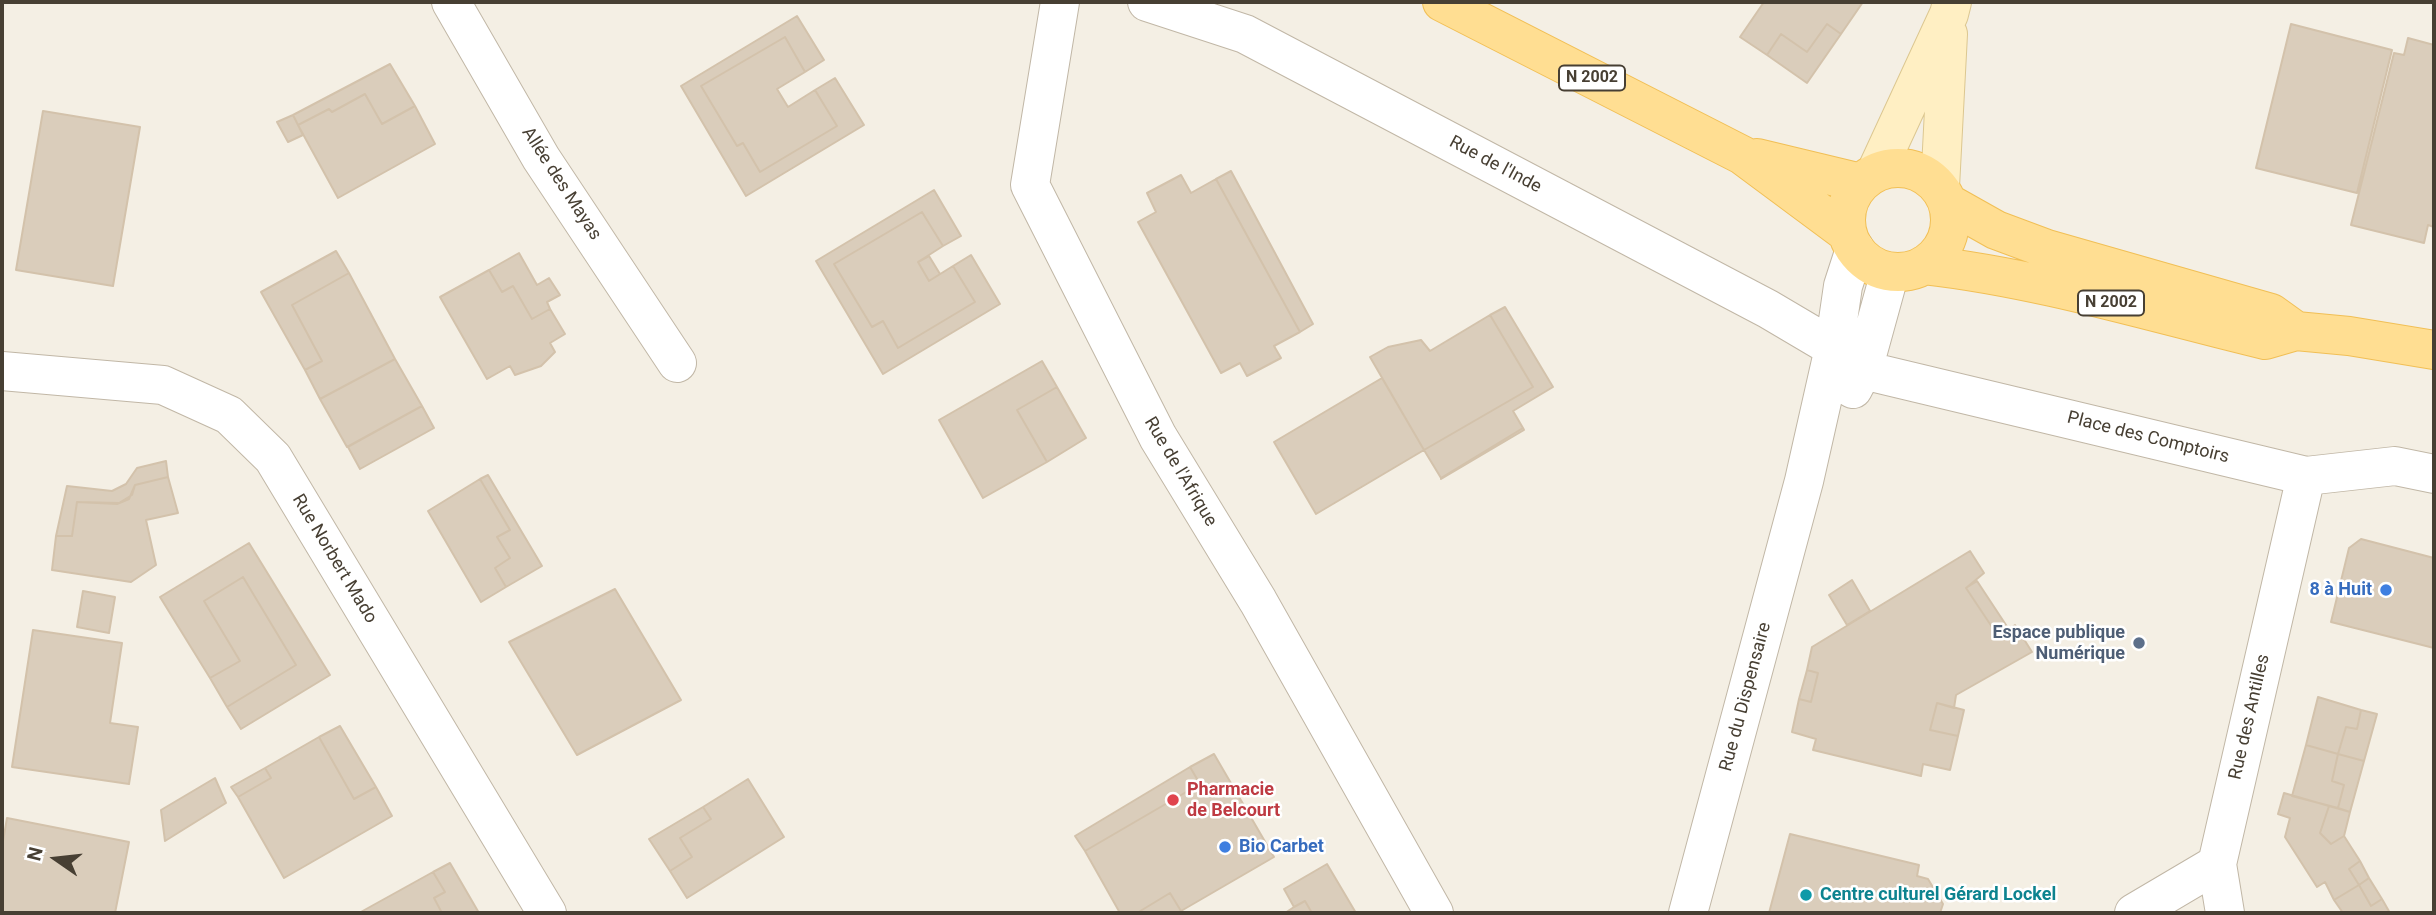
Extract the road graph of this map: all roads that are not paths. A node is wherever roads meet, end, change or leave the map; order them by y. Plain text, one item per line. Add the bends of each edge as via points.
1 (451, 2) edge
2 (1060, 2) edge
3 (1147, 2) edge
4 (1442, 2) edge
5 (1951, 8) edge
6 (1742, 155) junction
7 (1868, 177) junction
8 (1944, 195) junction
9 (1851, 241) junction
10 (1907, 268) junction
11 (2296, 331) junction
12 (2434, 350) edge
13 (1849, 359) junction
14 (677, 363) dead end
15 (2, 371) edge
16 (2434, 474) edge
17 (2306, 476) junction
18 (2217, 864) junction
19 (547, 913) edge
20 (1434, 913) edge
21 (1688, 913) edge
22 (2134, 913) edge
23 (2225, 913) edge

1 - 14 street, Allée des Mayas via 541,158
2 - 20 street, Rue de l'Afrique via 1030,185 1157,437 1258,601
3 - 13 street, Rue de l'Inde via 1245,34 1768,309
4 - 6 main road, N 2002
5 - 7 main road
5 - 8 main road
6 - 7 main road, N 2002
6 - 9 main road, N 2002
7 - 8 main road via 1892,168 1910,168 1926,175
7 - 9 main road via 1851,198 1846,215
8 - 10 main road via 1950,221 1947,239 1938,254
8 - 11 main road, N 2002 via 1996,230 2271,313
9 - 10 main road via 1864,260 1876,267
9 - 13 street via 1843,286
10 - 11 main road, N 2002 via 1966,270 2265,340
10 - 13 street
11 - 12 main road, N 2002
13 - 17 street, Place des Comptoirs
13 - 21 street, Rue du Dispensaire via 1804,481
15 - 19 street, Rue Norbert Mado via 163,385 229,415 273,458
16 - 17 street, Place des Comptoirs via 2395,466
17 - 18 street, Rue des Antilles
18 - 22 street
18 - 23 street

